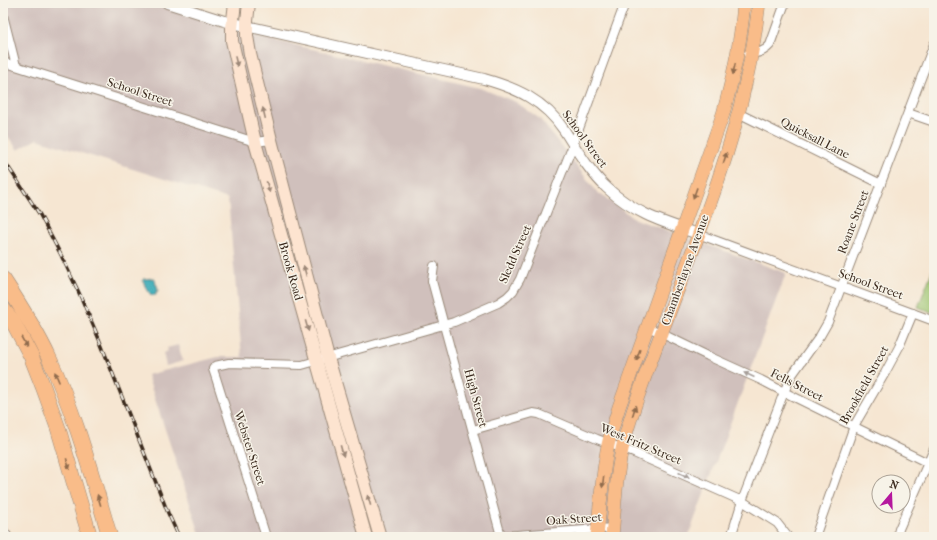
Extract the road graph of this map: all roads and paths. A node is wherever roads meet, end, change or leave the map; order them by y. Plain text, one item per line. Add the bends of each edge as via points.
1 (167, 3) edge
2 (235, 3) edge
3 (249, 3) edge
4 (626, 3) edge
5 (744, 3) edge
6 (759, 3) edge
7 (785, 3) edge
8 (3, 15) edge
9 (232, 23) junction
10 (246, 26) junction
11 (934, 44) edge
12 (738, 53) junction
13 (752, 54) junction
14 (3, 62) edge
15 (16, 66) junction
16 (738, 113) junction
17 (908, 113) junction
18 (934, 122) edge
19 (271, 140) junction
20 (255, 142) junction
21 (573, 146) junction
22 (881, 184) junction
23 (682, 229) junction
24 (698, 234) junction
25 (434, 266) dead end
26 (3, 279) edge
27 (841, 288) junction
28 (3, 309) edge
29 (913, 313) junction
30 (934, 322) edge
31 (444, 325) junction
32 (648, 327) junction
33 (661, 334) junction
34 (323, 360) junction
35 (215, 366) joint
36 (784, 392) junction
37 (854, 426) junction
38 (473, 430) junction
39 (609, 444) junction
40 (622, 448) junction
41 (934, 449) edge
42 (931, 464) edge
43 (742, 501) junction
44 (3, 530) edge
45 (598, 533) edge
46 (612, 533) edge
47 (501, 536) edge
48 (8, 537) edge
49 (90, 537) edge
50 (110, 537) edge
51 (266, 537) edge
52 (366, 537) edge
53 (380, 537) edge
54 (489, 537) edge
55 (731, 537) edge
56 (788, 537) edge
57 (815, 537) edge
58 (897, 537) edge

1 - 9 street, School Street
2 - 9 main road, Brook Road
3 - 10 main road, Brook Road
4 - 21 street, Sledd Street
5 - 12 main road, Chamberlayne Avenue
6 - 13 main road, Chamberlayne Avenue
7 - 13 street via 770,45 759,53
8 - 15 street
9 - 10 street, School Street
9 -> 20 main road, Brook Road via 232,41
19 -> 10 main road, Brook Road via 250,54
10 - 21 street, School Street via 484,79 512,88 543,106 564,130
11 - 17 street, Roane Street
12 - 13 street
12 -> 23 main road, Chamberlayne Avenue via 723,114
13 - 16 main road, Chamberlayne Avenue
14 - 15 street, School Street
15 - 20 street, School Street
16 - 22 street, Quicksall Lane
24 -> 16 main road, Chamberlayne Avenue
17 - 18 street
17 - 22 street, Roane Street
19 - 20 street, School Street
34 -> 19 main road, Brook Road
20 -> 34 main road, Brook Road
21 - 23 street, School Street via 596,177 616,196 650,217
21 - 31 street, Sledd Street via 513,291 498,303
22 - 27 street, Roane Street
23 - 24 street, School Street
23 - 32 main road, Chamberlayne Avenue
24 - 27 street, School Street
24 - 33 main road, Chamberlayne Avenue
25 - 31 street, High Street via 432,281
50 -> 26 highway via 81,438 64,393 30,320
27 - 29 street, School Street
27 - 36 street, Roane Street via 828,322 792,375
28 -> 49 highway via 12,320 42,382
29 - 30 street, School Street
29 - 37 street, Brookfield Street via 899,347
31 - 34 street, Sledd Street
31 - 38 street, High Street
32 - 33 street, Fells Street
32 -> 39 main road, Chamberlayne Avenue via 619,407
36 -> 33 street, Fells Street
40 -> 33 main road, Chamberlayne Avenue
34 - 35 street, Sledd Street via 302,365 229,363
34 -> 52 main road, Brook Road
53 -> 34 main road, Brook Road
35 - 51 street, Webster Street via 214,374
36 - 37 street, Fells Street
36 - 43 street, Roane Street
37 - 42 street, Fells Street
37 - 57 street, Brookfield Street
38 - 39 street, West Fritz Street via 536,413
38 - 47 street, High Street
39 - 40 street, West Fritz Street
39 -> 45 main road, Chamberlayne Avenue
40 -> 43 street, West Fritz Street
40 - 46 main road, Chamberlayne Avenue
41 - 42 street
42 - 58 street
43 - 55 street, Roane Street
43 - 56 street, West Fritz Street via 777,523
44 - 48 street
45 - 46 street, Oak Street
45 - 47 street, Oak Street
47 - 54 street, Oak Street

